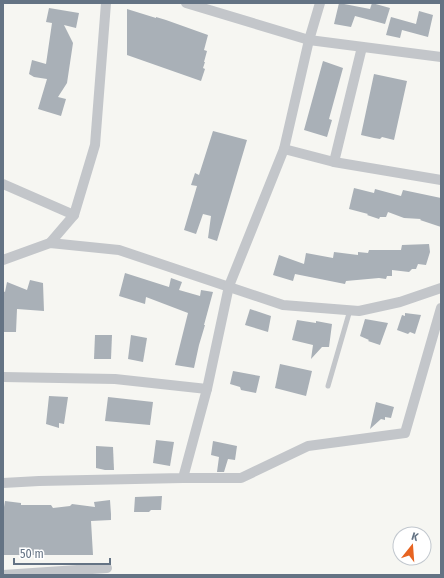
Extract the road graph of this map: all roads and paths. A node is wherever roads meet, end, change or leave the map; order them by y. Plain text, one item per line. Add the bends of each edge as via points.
1 (106, 3) edge
2 (186, 3) edge
3 (320, 3) edge
4 (309, 40) junction
5 (362, 47) junction
6 (441, 57) edge
7 (284, 149) junction
8 (334, 162) junction
9 (441, 180) edge
10 (3, 184) edge
11 (74, 215) junction
12 (50, 243) junction
13 (3, 260) edge
14 (230, 286) junction
15 (441, 288) edge
16 (441, 308) edge
17 (350, 310) junction
18 (3, 377) edge
19 (328, 386) dead end
20 (207, 389) junction
21 (184, 478) junction
22 (3, 483) edge
23 (107, 568) dead end
24 (3, 575) edge

1 - 11 street via 96,145
2 - 4 street
3 - 4 street
4 - 5 street
4 - 7 street
5 - 6 street
5 - 8 street
7 - 8 street
7 - 14 street
8 - 9 street
10 - 11 street
11 - 12 street
12 - 13 street
12 - 14 street via 119,250
14 - 17 street via 284,305
14 - 20 street
15 - 17 street via 400,302 359,311
16 - 21 street via 405,433 308,446 241,478
17 - 19 lane
18 - 20 street via 116,379
20 - 21 street
21 - 22 street
23 - 24 street

